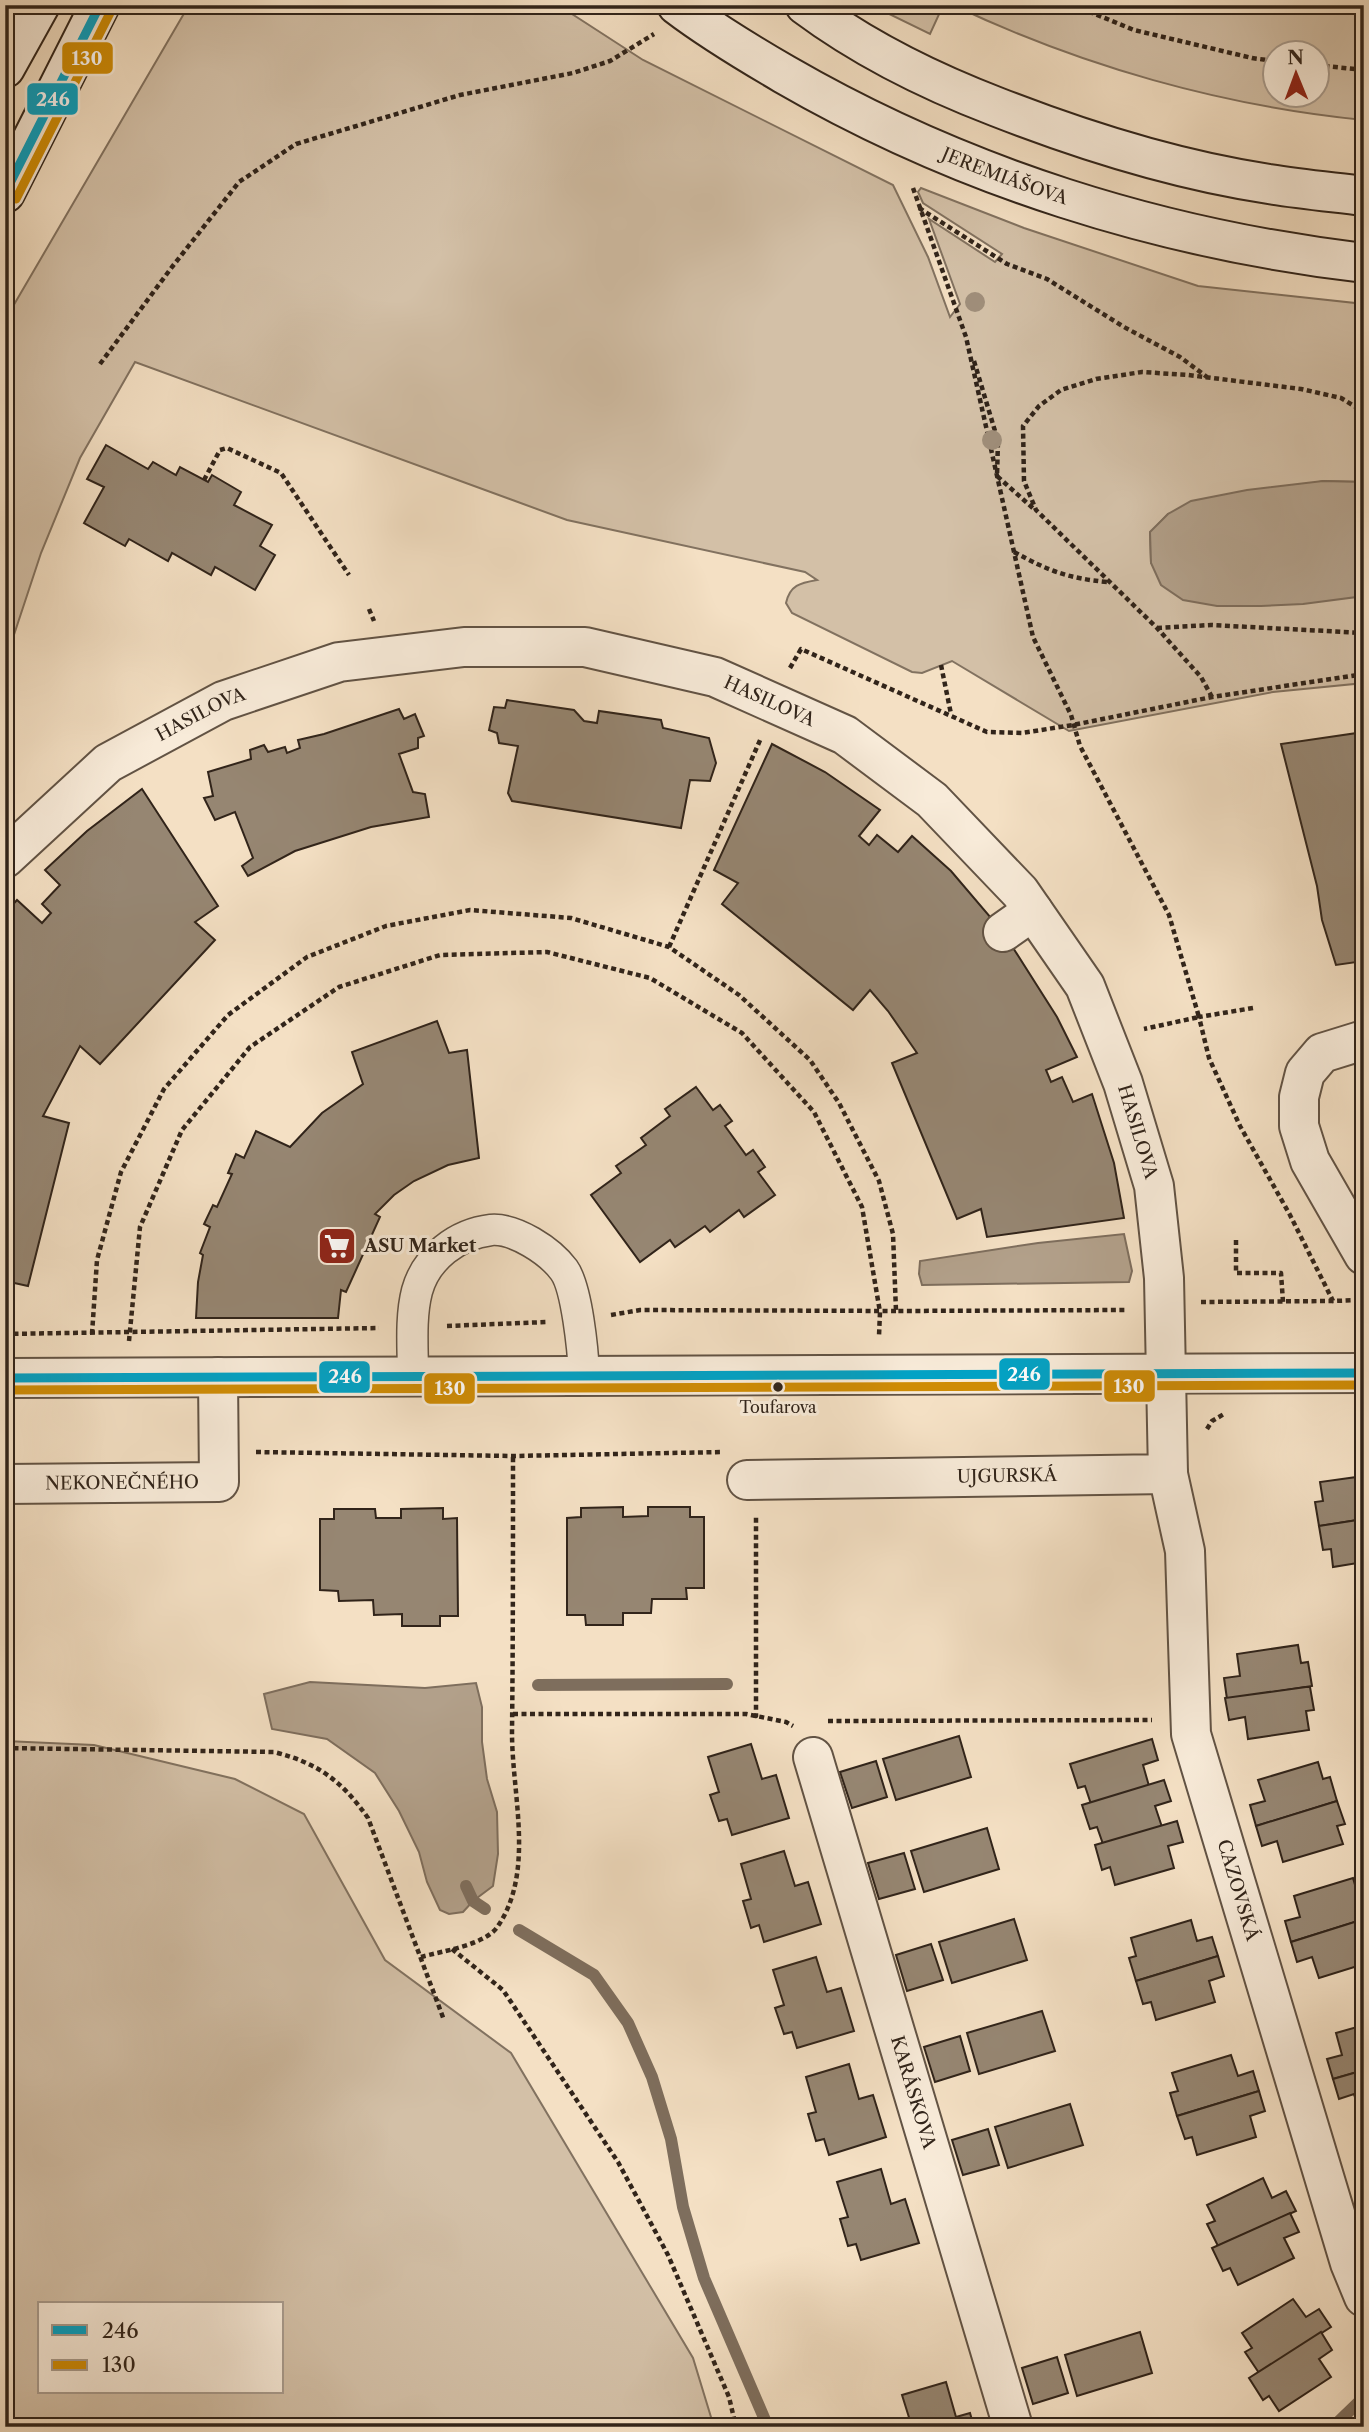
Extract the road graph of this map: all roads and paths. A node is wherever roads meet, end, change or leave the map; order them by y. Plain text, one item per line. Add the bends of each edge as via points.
1 (12, 5) edge
2 (40, 5) edge
3 (100, 5) edge
4 (1073, 5) edge
5 (682, 9) edge
6 (816, 10) edge
7 (5, 22) edge
8 (1260, 59) edge
9 (1330, 66) edge
10 (5, 68) edge
11 (1364, 70) edge
12 (913, 188) dead end
13 (5, 193) edge
14 (1364, 195) edge
15 (918, 208) junction
16 (1364, 263) edge
17 (966, 337) junction
18 (100, 364) dead end
19 (1209, 379) junction
20 (1364, 412) edge
21 (997, 476) junction
22 (204, 480) dead end
23 (1036, 510) junction
24 (1014, 552) junction
25 (349, 575) dead end
26 (1108, 582) junction
27 (1157, 628) junction
28 (1364, 633) edge
29 (941, 665) dead end
30 (1364, 674) edge
31 (1212, 697) junction
32 (952, 715) junction
33 (769, 717) junction
34 (1073, 725) junction
35 (5, 858) edge
36 (1033, 911) junction
37 (1003, 932) dead end
38 (669, 947) junction
39 (1252, 1008) dead end
40 (1199, 1017) junction
41 (1105, 1037) junction
42 (1364, 1040) edge
43 (1236, 1240) dead end
44 (1364, 1255) edge
45 (1358, 1300) dead end
46 (1283, 1302) dead end
47 (1134, 1310) dead end
48 (896, 1311) junction
49 (880, 1312) junction
50 (577, 1321) junction
51 (413, 1328) junction
52 (128, 1333) junction
53 (5, 1334) edge
54 (92, 1334) junction
55 (1166, 1373) junction
56 (1364, 1373) edge
57 (584, 1375) junction
58 (877, 1375) junction
59 (132, 1377) junction
60 (218, 1377) junction
61 (414, 1377) junction
62 (5, 1378) edge
63 (255, 1452) dead end
64 (679, 1452) dead end
65 (513, 1456) junction
66 (1168, 1474) junction
67 (751, 1480) joint
68 (5, 1484) edge
69 (513, 1714) junction
70 (757, 1716) junction
71 (1191, 1720) junction
72 (828, 1721) dead end
73 (786, 1722) junction
74 (800, 1722) dead end
75 (5, 1748) edge
76 (813, 1757) joint
77 (452, 1949) junction
78 (421, 1957) junction
79 (444, 2020) dead end
80 (1364, 2297) edge
81 (736, 2427) edge
82 (1013, 2427) edge

1 - 7 street
2 - 10 street
3 - 13 street
4 - 8 path via 1134,30
5 - 16 street, JEREMIÁŠOVA via 822,96 1005,179 1156,226
5 - 18 path via 610,61 573,73 460,95 296,144 239,182
6 - 14 street via 875,51 935,83 1098,144 1267,184
9 - 11 path
12 - 15 path
15 - 17 path
15 - 19 path via 1007,264 1047,279 1180,357
17 - 21 path
17 - 21 path via 998,440
19 - 20 path via 1301,389 1341,398
19 - 23 path via 1142,372 1060,390 1023,426 1024,481
21 - 23 path
21 - 24 path
22 - 25 path via 220,450 227,448 281,473
23 - 26 path
24 - 26 path via 1071,578
24 - 34 path via 1034,637
26 - 27 path
27 - 28 path via 1211,625
27 - 31 path via 1201,677
29 - 32 path
30 - 31 path
31 - 34 path
32 - 33 path via 802,649
32 - 34 path via 987,732 1022,733
33 - 35 street, HASILOVA via 715,677 585,647 464,647 339,662 223,701 108,763
33 - 36 street, HASILOVA via 845,735 932,800
33 - 38 path
34 - 40 path via 1169,915
36 - 37 street
36 - 41 street, HASILOVA via 1085,986
38 - 48 path via 739,995 810,1060 839,1103 879,1181 892,1234
38 - 54 path via 571,918 470,910 386,926 307,957 228,1015 164,1089 121,1172 97,1260
39 - 40 path
40 - 41 path
40 - 45 path via 1209,1058 1240,1126 1333,1301
41 - 55 street, HASILOVA via 1154,1186 1164,1278
42 - 44 street via 1322,1053 1306,1073 1298,1097 1299,1126 1310,1161
43 - 46 path via 1236,1273 1281,1273
47 - 48 path
48 - 49 path
49 - 50 path via 640,1310
49 - 52 path via 862,1207 814,1112 742,1033 650,978 547,951 440,955 339,988 250,1047 182,1130 140,1227
49 - 58 path
50 - 51 path
50 - 51 street via 565,1272 543,1249 493,1230 465,1237 440,1251 417,1292
50 - 57 street
51 - 52 path
51 - 61 street
52 - 54 path
52 - 59 path
53 - 54 path
55 - 56 street
55 - 58 street
55 - 66 street
57 - 58 street
57 - 61 street
59 - 60 street
59 - 62 street
60 - 61 street
60 - 68 street, NEKONEČNÉHO via 219,1482
63 - 65 path
64 - 65 path
65 - 69 path
66 - 67 street, UJGURSKÁ
66 - 71 street, CAZOVSKÁ via 1185,1550
67 - 70 path
69 - 70 path
69 - 77 path via 519,1840 512,1899 492,1934
70 - 73 path
71 - 72 path
71 - 80 street, CAZOVSKÁ via 1195,1747
73 - 74 path
73 - 76 path via 807,1734
75 - 78 path via 274,1752 316,1767 337,1781 368,1818
76 - 82 street, KARÁSKOVA
77 - 78 path
77 - 81 path via 503,1990 618,2162 668,2255 729,2397
78 - 79 path

